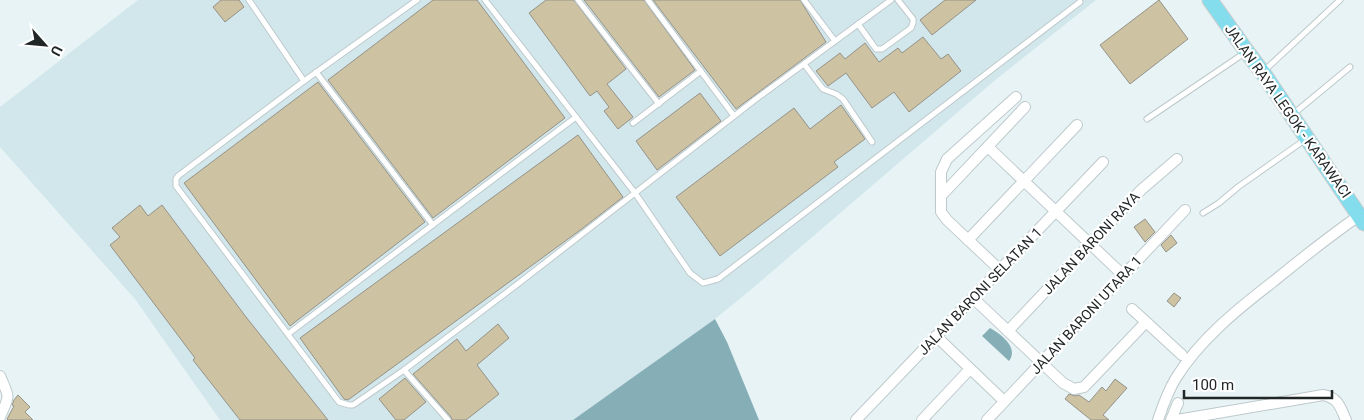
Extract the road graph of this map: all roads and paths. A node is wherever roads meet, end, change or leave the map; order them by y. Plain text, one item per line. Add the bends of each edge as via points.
1 (249, 0) edge
2 (417, 0) edge
3 (485, 0) edge
4 (578, 0) edge
5 (648, 0) edge
6 (804, 0) edge
7 (892, 0) edge
8 (898, 0) edge
9 (1210, 0) edge
10 (1340, 0) edge
11 (1080, 1) edge
12 (858, 24) junction
13 (835, 41) junction
14 (1247, 52) junction
15 (804, 64) junction
16 (1350, 67) dead end
17 (316, 72) junction
18 (701, 72) junction
19 (1263, 72) junction
20 (304, 81) junction
21 (1016, 97) dead end
22 (659, 104) junction
23 (1025, 107) dead end
24 (1291, 115) junction
25 (734, 116) junction
26 (576, 117) junction
27 (1147, 119) dead end
28 (632, 123) dead end
29 (1077, 125) dead end
30 (1307, 138) junction
31 (872, 142) dead end
32 (988, 147) junction
33 (1177, 159) dead end
34 (1103, 162) dead end
35 (1024, 181) junction
36 (635, 193) junction
37 (941, 196) junction
38 (1185, 210) dead end
39 (1056, 211) junction
40 (1203, 213) dead end
41 (1362, 219) edge
42 (432, 225) junction
43 (968, 240) junction
44 (1090, 244) junction
45 (1000, 270) junction
46 (1123, 275) junction
47 (973, 298) junction
48 (1132, 309) dead end
49 (1146, 322) junction
50 (1008, 331) junction
51 (288, 334) junction
52 (936, 336) junction
53 (1182, 355) dead end
54 (1041, 362) junction
55 (970, 369) junction
56 (404, 370) junction
57 (0, 376) edge
58 (1004, 401) junction
59 (1178, 403) dead end
60 (0, 417) edge
61 (448, 420) edge
62 (858, 420) edge
63 (922, 420) edge
64 (987, 420) edge
65 (1158, 420) edge
66 (1171, 420) edge
67 (1177, 420) edge
68 (1346, 420) edge

1 - 20 lane
2 - 17 lane
3 - 26 lane
4 - 22 lane
5 - 18 lane
6 - 13 lane
7 - 12 lane
8 - 12 lane via 913,23 911,28 882,49 876,49
9 - 14 main road, JALAN RAYA LEGOK - KARAWACI
10 - 19 lane
11 - 36 lane via 718,279 703,283 690,272
12 - 13 lane
13 - 15 lane
14 - 19 main road, JALAN RAYA LEGOK - KARAWACI
14 - 27 lane
15 - 25 lane
15 - 31 lane via 823,89 842,99
16 - 24 lane
17 - 20 lane
17 - 42 lane
18 - 22 lane
18 - 25 lane
19 - 24 main road, JALAN RAYA LEGOK - KARAWACI
20 - 51 lane via 178,176 176,182 178,189
21 - 37 street via 947,159 941,172
22 - 28 lane
23 - 32 street
24 - 30 main road, JALAN RAYA LEGOK - KARAWACI
25 - 36 lane
26 - 36 lane
26 - 42 lane
29 - 35 street
30 - 40 lane
30 - 41 main road, JALAN RAYA LEGOK - KARAWACI
32 - 35 street
32 - 37 street
33 - 44 street, JALAN BARONI RAYA via 1141,190
34 - 39 street, JALAN BARONI SELATAN 1
35 - 39 street
35 - 43 street
36 - 56 lane
37 - 43 street via 941,212
38 - 46 street, JALAN BARONI UTARA 1
39 - 44 street
39 - 45 street, JALAN BARONI SELATAN 1
41 - 65 street via 1323,241 1238,308 1176,377
42 - 51 lane
43 - 45 street
44 - 46 street
44 - 50 street, JALAN BARONI RAYA
45 - 47 street, JALAN BARONI SELATAN 1
46 - 54 street, JALAN BARONI UTARA 1
47 - 50 street
47 - 52 street, JALAN BARONI SELATAN 1
48 - 49 street
49 - 53 street
49 - 54 street via 1084,387 1074,390
50 - 54 street
51 - 56 lane via 339,402 349,406
52 - 55 street
52 - 62 street, JALAN BARONI SELATAN 1
54 - 58 street, JALAN BARONI UTARA 1
55 - 58 street
55 - 63 street
56 - 61 lane
57 - 60 street via 9,396
58 - 64 street, JALAN BARONI UTARA 1
59 - 66 street
67 - 68 street via 1323,395 1338,401

